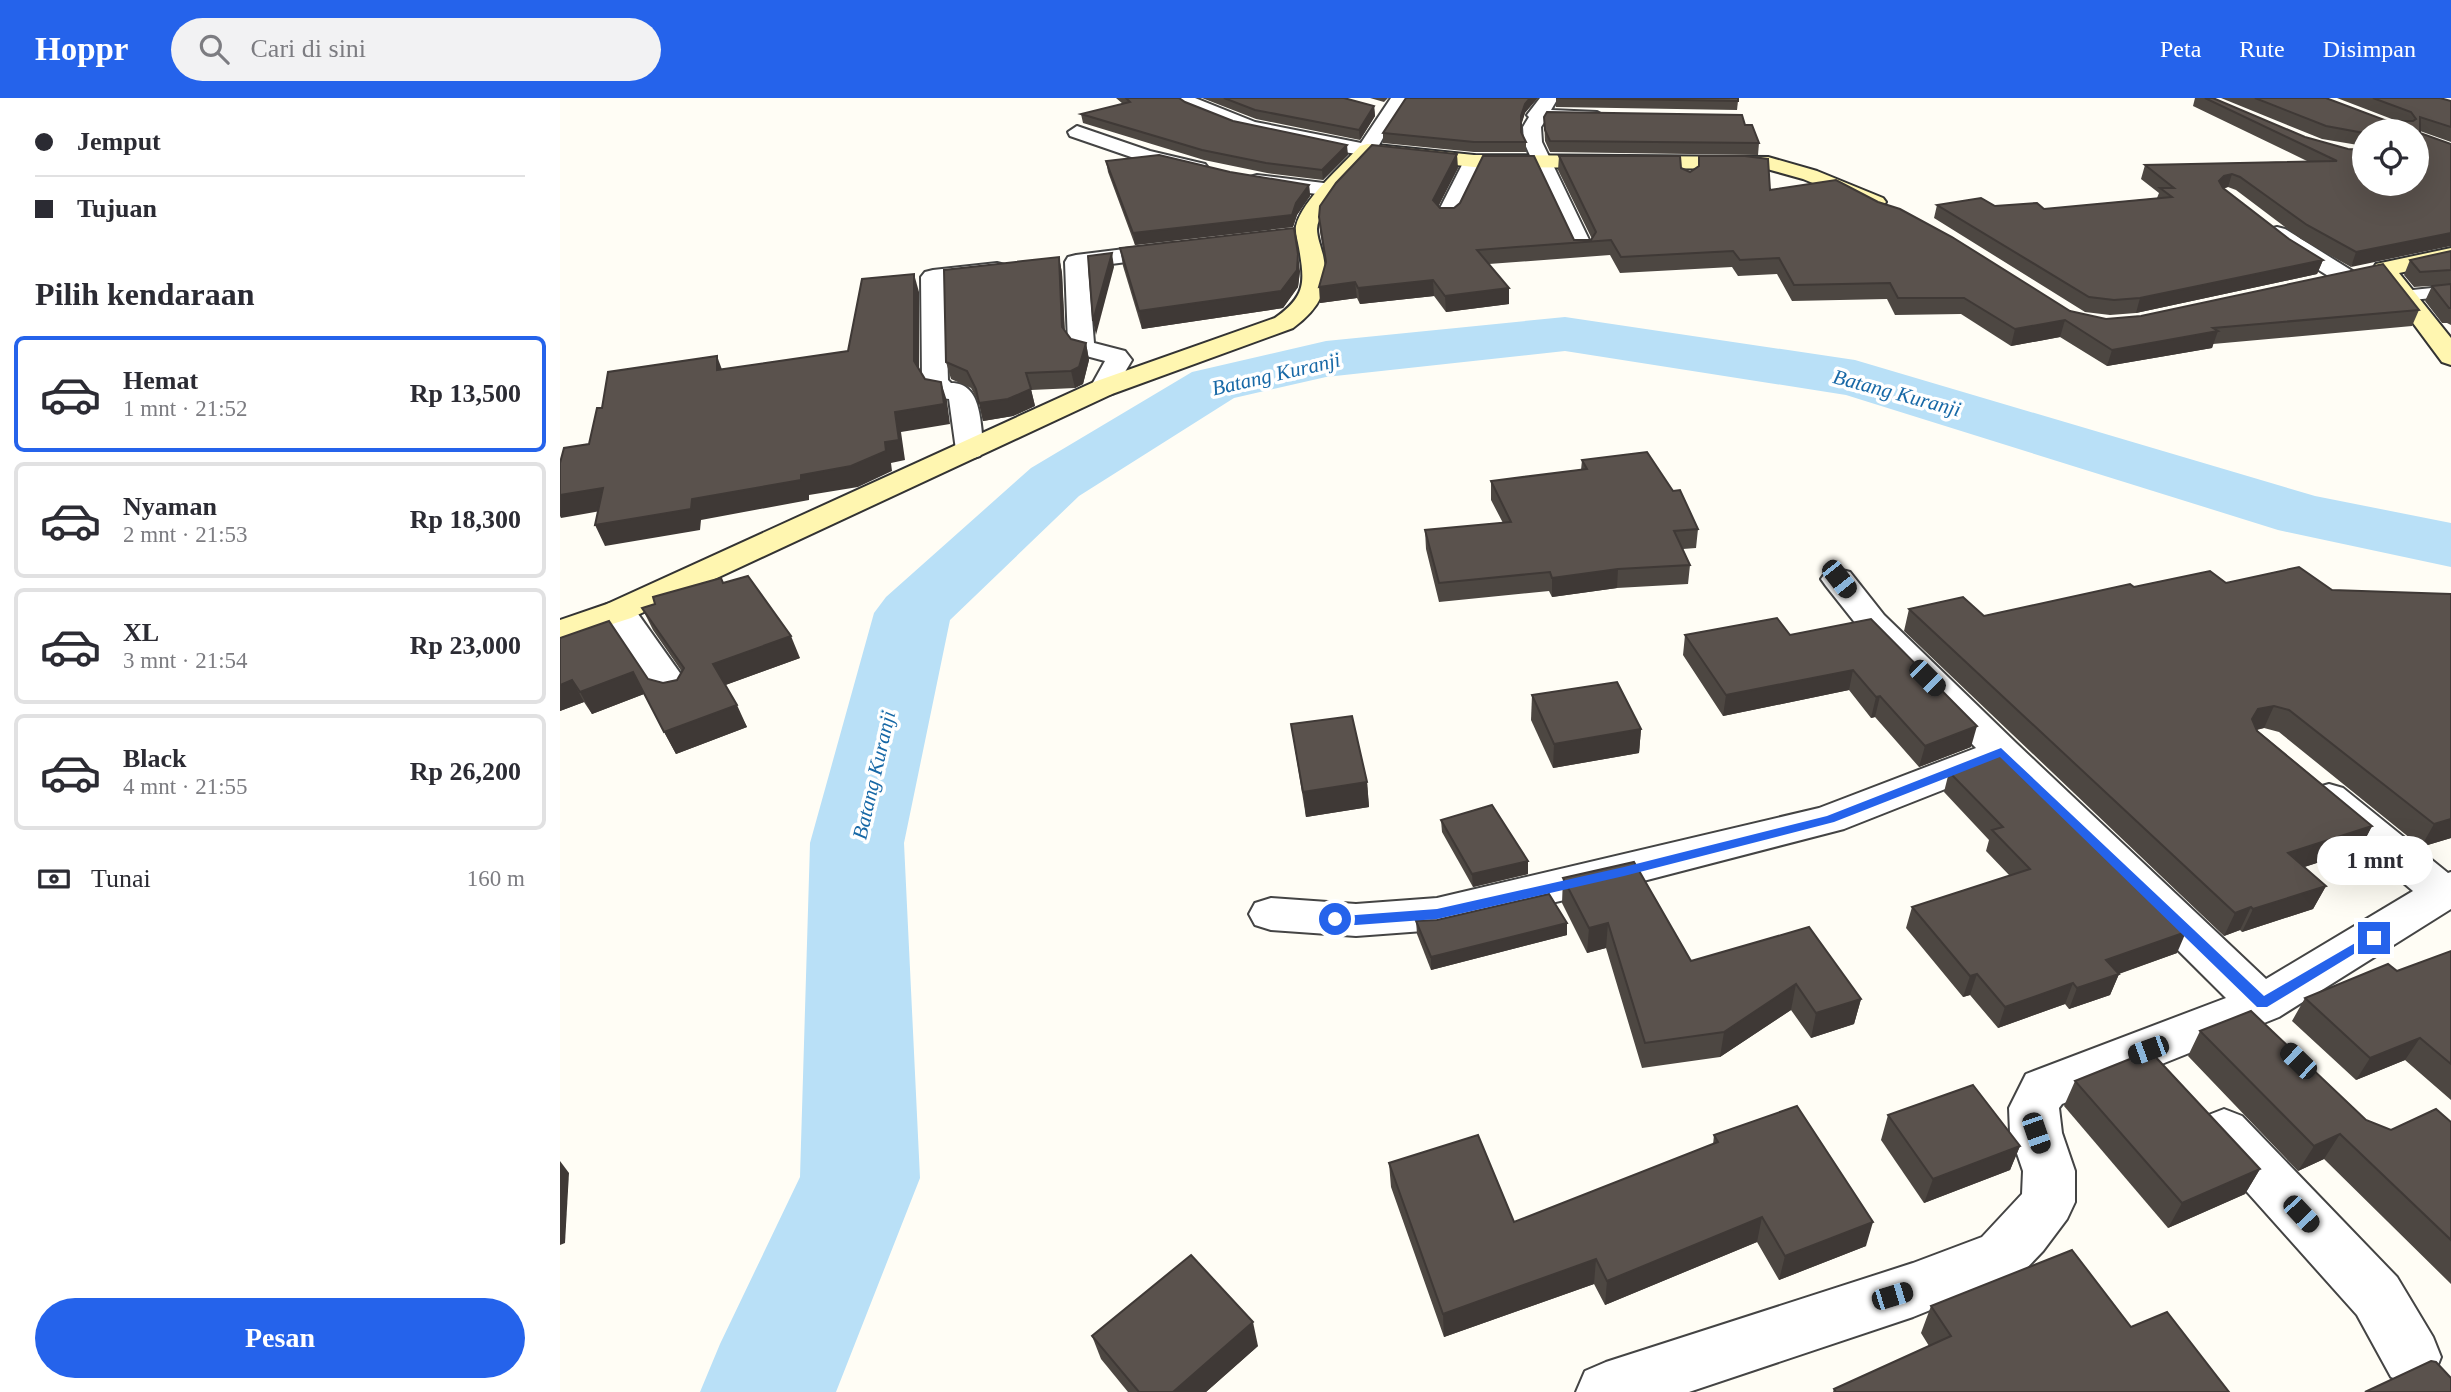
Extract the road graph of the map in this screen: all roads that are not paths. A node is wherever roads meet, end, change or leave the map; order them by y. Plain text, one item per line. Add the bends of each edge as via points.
1 (1182, 98) edge
2 (1549, 98) edge
3 (1394, 104) edge
4 (1365, 105) edge
5 (1536, 116) junction
6 (1618, 117) edge
7 (1077, 132) dead end
8 (1367, 150) junction
9 (1474, 161) junction
10 (1540, 162) junction
11 (1215, 172) edge
12 (1238, 177) edge
13 (1304, 188) junction
14 (1332, 190) junction
15 (1283, 202) edge
16 (1894, 209) edge
17 (1447, 216) edge
18 (2258, 220) edge
19 (1198, 247) edge
20 (1582, 248) edge
21 (2451, 255) edge
22 (1076, 262) junction
23 (1050, 264) edge
24 (1024, 267) edge
25 (2384, 270) junction
26 (2346, 277) junction
27 (2319, 283) edge
28 (2451, 291) edge
29 (2403, 296) junction
30 (2451, 357) edge
31 (1103, 388) junction
32 (970, 450) junction
33 (1839, 579) dead end
34 (619, 611) junction
35 (560, 631) edge
36 (674, 691) edge
37 (2001, 752) junction
38 (2305, 778) edge
39 (2447, 891) edge
40 (1271, 914) dead end
41 (2264, 1020) junction
42 (2173, 1078) junction
43 (2412, 1357) dead end
44 (1606, 1392) edge

1 - 8 street via 1202,109 1285,135
2 - 5 street
3 - 4 street
3 - 8 street
5 - 6 street
5 - 10 street via 1531,134
7 - 11 street
8 - 9 street
8 - 14 street
9 - 10 street
9 - 17 street
10 - 16 street via 1689,170 1744,161 1780,166
10 - 20 street
12 - 13 street
13 - 14 street
13 - 15 street
14 - 31 street via 1293,236 1315,277 1314,294 1300,313 1269,329
18 - 26 street
19 - 22 street
21 - 25 street
22 - 23 street
22 - 31 street via 1082,344 1119,360
24 - 32 street via 933,277 935,380 943,391 962,396
25 - 26 street
25 - 29 street
26 - 27 street
28 - 29 lane
29 - 30 street via 2429,321
31 - 32 street
32 - 34 street
33 - 37 street via 1872,622
34 - 35 street
34 - 36 street
37 - 40 street via 1830,819 1437,914 1356,920
37 - 41 street
38 - 39 street
39 - 41 street via 2374,938
41 - 42 street
42 - 43 street via 2377,1296
42 - 44 street via 2044,1089 2034,1108 2036,1133 2049,1171 2048,1202 2002,1255 1913,1290

